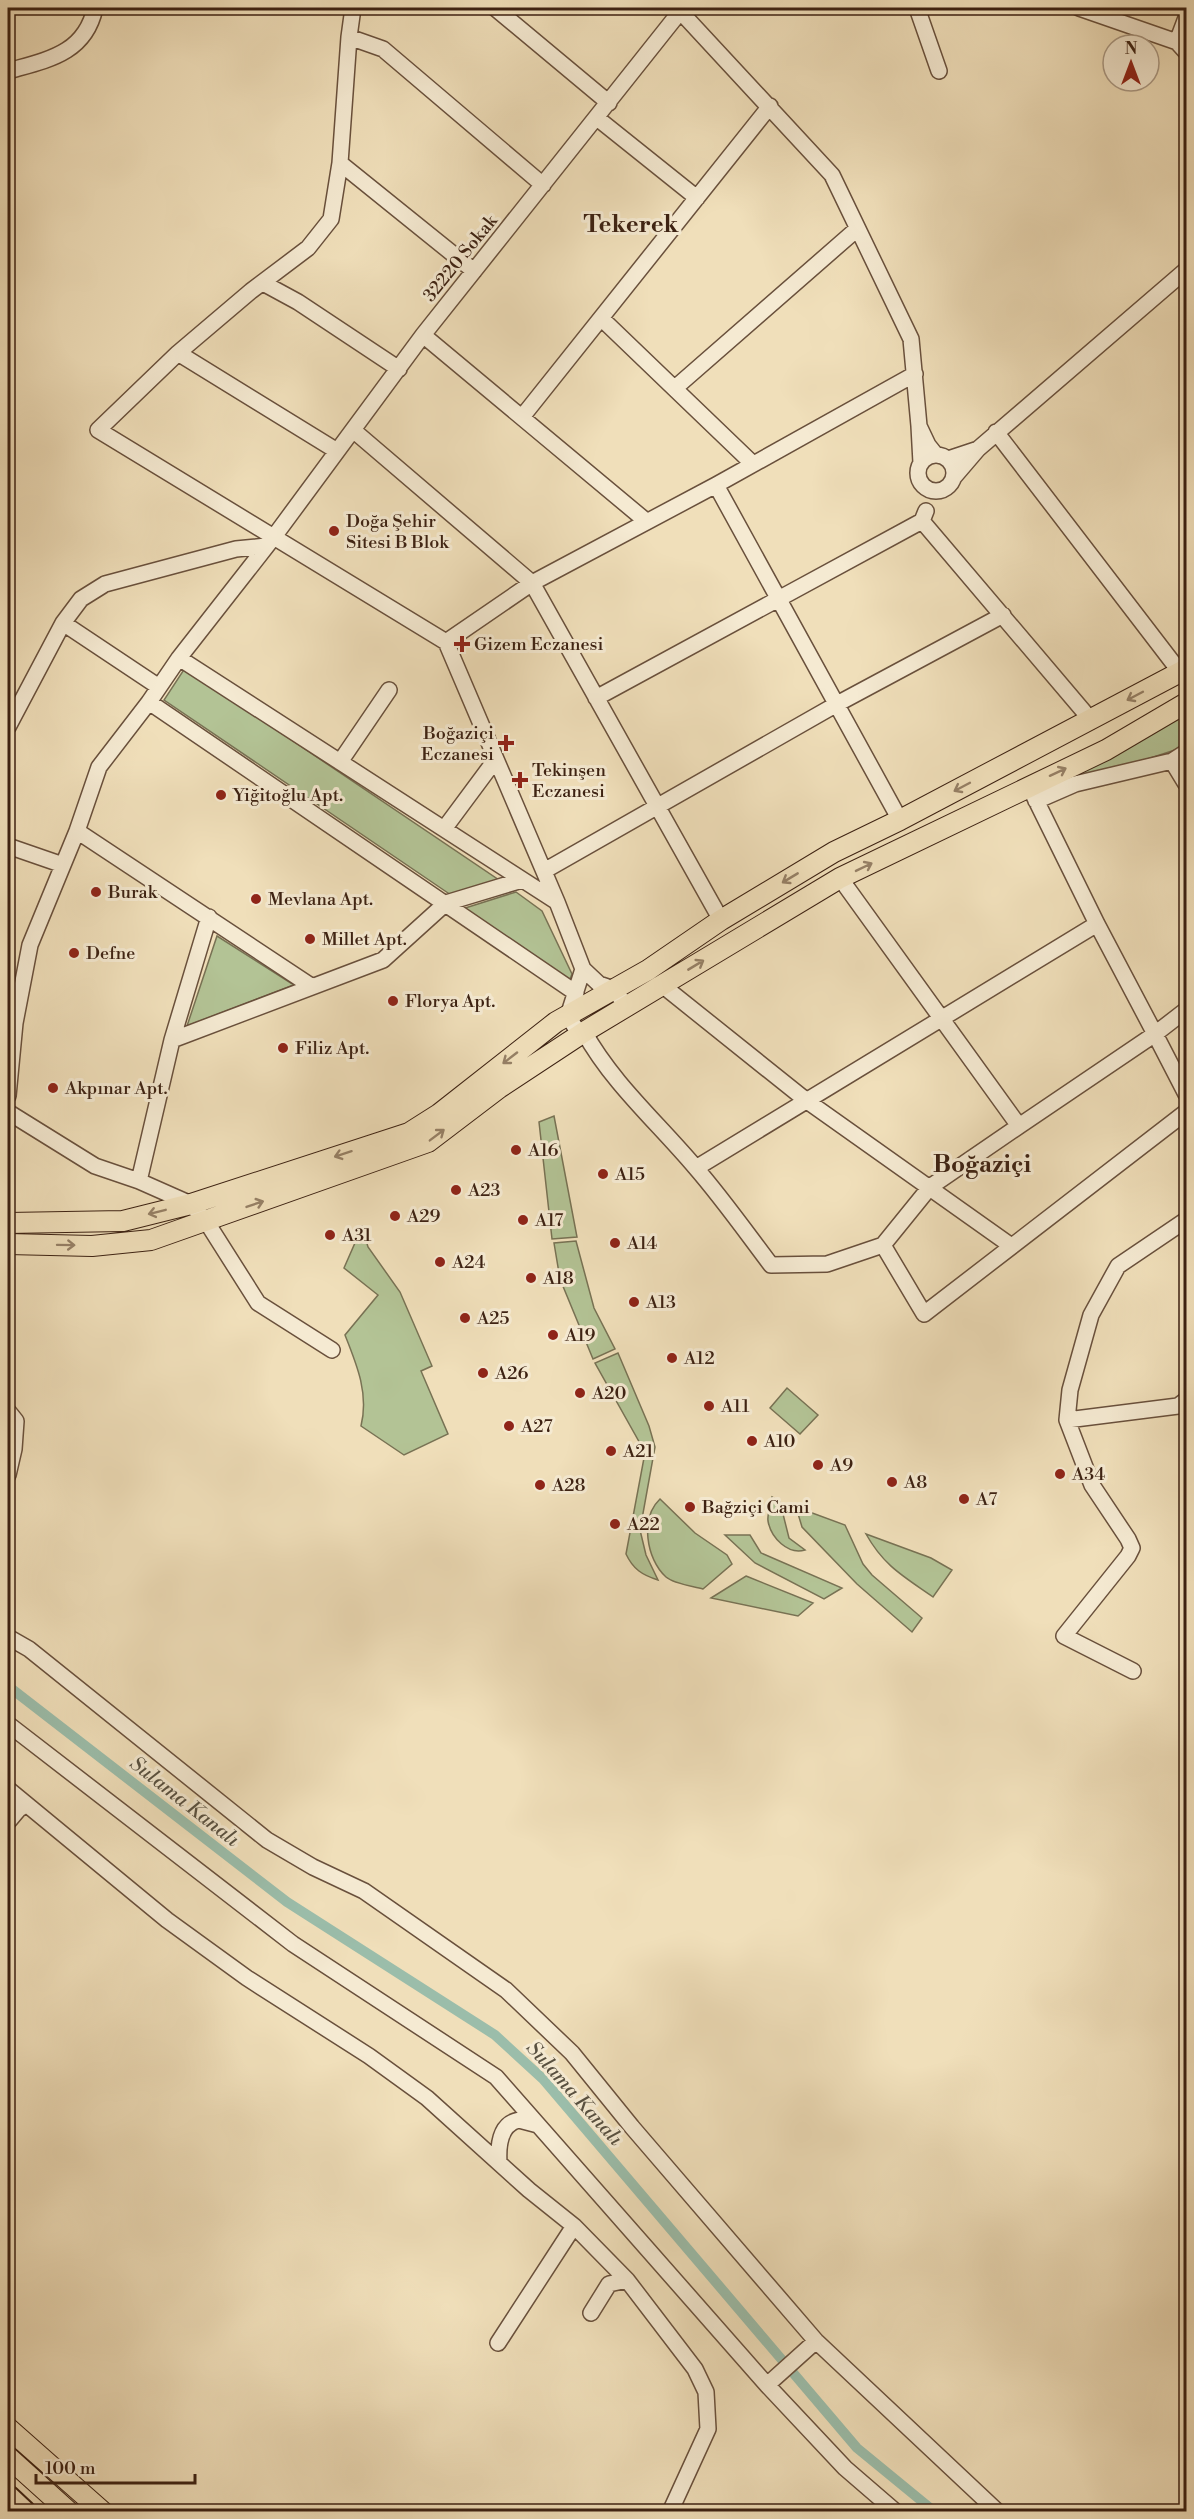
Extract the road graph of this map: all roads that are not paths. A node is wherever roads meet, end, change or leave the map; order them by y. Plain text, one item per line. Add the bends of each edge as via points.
1 (95, 8) edge
2 (353, 8) edge
3 (495, 8) edge
4 (917, 8) edge
5 (1079, 8) edge
6 (681, 9) edge
7 (1186, 18) edge
8 (349, 37) junction
9 (1182, 47) edge
10 (8, 71) edge
11 (939, 71) dead end
12 (609, 103) junction
13 (770, 106) junction
14 (597, 118) junction
15 (340, 163) junction
16 (543, 185) junction
17 (696, 198) junction
18 (857, 229) junction
19 (1186, 270) edge
20 (474, 271) junction
21 (263, 283) junction
22 (601, 318) junction
23 (423, 335) junction
24 (178, 353) junction
25 (399, 369) junction
26 (915, 374) junction
27 (675, 388) junction
28 (522, 417) junction
29 (919, 426) junction
30 (353, 429) junction
31 (996, 432) junction
32 (978, 450) junction
33 (338, 451) junction
34 (942, 457) junction
35 (921, 463) junction
36 (753, 464) junction
37 (954, 477) junction
38 (921, 482) junction
39 (716, 485) junction
40 (941, 490) junction
41 (924, 516) junction
42 (646, 521) junction
43 (270, 542) junction
44 (532, 583) junction
45 (780, 599) junction
46 (1003, 615) junction
47 (63, 623) junction
48 (446, 642) junction
49 (179, 658) junction
50 (1183, 670) edge
51 (159, 687) junction
52 (389, 690) dead end
53 (596, 698) junction
54 (149, 702) junction
55 (1186, 703) edge
56 (837, 704) junction
57 (1091, 720) junction
58 (8, 727) edge
59 (1186, 752) edge
60 (496, 759) junction
61 (1172, 761) junction
62 (340, 762) junction
63 (1186, 784) edge
64 (1032, 793) junction
65 (658, 806) junction
66 (900, 820) junction
67 (444, 829) junction
68 (77, 831) junction
69 (8, 846) edge
70 (63, 865) junction
71 (544, 872) junction
72 (840, 878) junction
73 (522, 880) junction
74 (557, 902) junction
75 (446, 903) junction
76 (209, 917) junction
77 (721, 920) junction
78 (1096, 924) junction
79 (583, 969) junction
80 (662, 985) junction
81 (311, 986) junction
82 (615, 989) junction
83 (576, 993) junction
84 (626, 1006) junction
85 (1186, 1010) edge
86 (568, 1016) junction
87 (941, 1019) junction
88 (582, 1033) junction
89 (1155, 1034) junction
90 (172, 1040) junction
91 (1186, 1094) edge
92 (8, 1096) edge
93 (807, 1101) junction
94 (8, 1112) edge
95 (1186, 1112) edge
96 (1019, 1126) junction
97 (696, 1168) junction
98 (140, 1181) junction
99 (930, 1187) junction
100 (191, 1204) junction
101 (1186, 1220) edge
102 (206, 1221) junction
103 (8, 1223) edge
104 (8, 1244) edge
105 (883, 1245) junction
106 (1010, 1245) junction
107 (332, 1350) dead end
108 (1186, 1400) edge
109 (8, 1411) edge
110 (1067, 1420) junction
111 (8, 1475) edge
112 (8, 1637) edge
113 (1133, 1671) dead end
114 (8, 1724) edge
115 (8, 1789) edge
116 (26, 1805) junction
117 (8, 1822) edge
118 (538, 2125) junction
119 (499, 2163) junction
120 (574, 2226) junction
121 (627, 2280) junction
122 (591, 2313) dead end
123 (498, 2343) dead end
124 (811, 2346) junction
125 (770, 2383) junction
126 (8, 2428) edge
127 (8, 2457) edge
128 (8, 2497) edge
129 (24, 2511) edge
130 (69, 2511) edge
131 (104, 2511) edge
132 (670, 2511) edge
133 (897, 2511) edge
134 (998, 2511) edge

1 - 10 street via 79,41 54,59
2 - 8 street
3 - 12 street
4 - 11 street
5 - 9 street
6 - 12 street, 32220 Sokak
6 - 13 street
7 - 9 street
8 - 15 street
8 - 16 street via 383,49
12 - 14 street, 32220 Sokak
13 - 17 street
13 - 18 street via 832,175
14 - 16 street, 32220 Sokak
14 - 17 street
15 - 20 street
15 - 21 street via 331,219 308,248
16 - 20 street, 32220 Sokak
17 - 22 street
18 - 26 street via 911,339
18 - 27 street
19 - 31 street
20 - 23 street, 32220 Sokak
21 - 24 street
21 - 25 street
22 - 27 street
22 - 28 street
23 - 25 street, 32220 Sokak
23 - 28 street
24 - 33 street
24 - 43 street via 98,430
25 - 30 street, 32220 Sokak
26 - 29 street
26 - 36 street
27 - 36 street
28 - 42 street
29 - 34 street via 928,445
29 - 35 street
30 - 33 street, 32220 Sokak
30 - 44 street
31 - 32 street
31 - 50 street
32 - 34 street
32 - 37 street
33 - 43 street, 32220 Sokak
34 - 35 street via 926,458
34 - 37 street via 954,466
35 - 38 street
36 - 39 street
37 - 40 street
38 - 40 street via 931,490
38 - 41 street
39 - 42 street
39 - 45 street
40 - 41 street
41 - 45 street
41 - 46 street
42 - 44 street
43 - 47 street via 105,584 81,599
43 - 48 street
43 - 49 street, 32220 Sokak
44 - 48 street
44 - 53 street
45 - 53 street
45 - 56 street
46 - 56 street
46 - 57 street
47 - 51 street
47 - 58 street
48 - 60 street
49 - 51 street, 32220 Sokak
49 - 62 street
50 -> 57 main road
51 - 54 street, 32220 Sokak
52 - 62 street
53 - 65 street
54 - 68 street, 32220 Sokak via 99,767
54 - 75 street
64 -> 55 main road
56 - 65 street
56 - 66 street
57 -> 66 main road
59 - 61 street
60 - 67 street
60 - 71 street
61 - 63 street
61 - 64 street
62 - 67 street
72 -> 64 main road
64 - 78 street
65 - 71 street
65 - 77 street
66 -> 77 main road via 834,852
67 - 73 street
68 - 70 street, 32220 Sokak
68 - 76 street
69 - 70 street
70 - 92 street, 32220 Sokak via 30,945 15,1023
71 - 74 street
80 -> 72 main road
72 - 87 street
73 - 74 street
73 - 75 street
74 - 79 street
75 - 81 street via 383,960
75 - 83 street
76 - 81 street
76 - 90 street
77 - 82 main road
78 - 87 street
78 - 89 street
79 - 82 street via 599,984
79 - 83 street
80 - 84 main road
80 - 93 street
81 - 90 street
82 - 84 street
82 - 86 main road
83 - 86 street
84 - 88 main road
85 - 89 street
86 - 88 street
86 -> 100 main road via 410,1133
87 - 93 street
87 - 96 street
88 - 97 street via 616,1081
102 -> 88 main road via 428,1142 499,1088
89 - 91 street
89 - 96 street
90 - 98 street
93 - 97 street
93 - 99 street
94 - 98 street via 95,1166
95 - 106 street
96 - 99 street
97 - 105 street via 771,1265 827,1264
98 - 100 street
99 - 105 street
99 - 106 street
100 - 102 street
100 -> 103 main road via 123,1221
101 - 110 street via 1118,1266 1091,1315 1070,1390
104 -> 102 main road via 92,1246 151,1240
102 - 107 street via 258,1303
105 - 106 street via 924,1314
108 - 110 street via 1178,1406
109 - 111 street via 16,1421
110 - 113 street via 1092,1485 1132,1548 1064,1636
112 - 124 street via 29,1649 267,1840 364,1891 506,1990 572,2053
114 - 118 street via 293,1944 496,2077
115 - 116 street
116 - 117 street
116 - 119 street via 167,1920 427,2098
118 - 119 street via 519,2120 507,2126 499,2141
118 - 125 street
119 - 120 street
120 - 121 street
120 - 123 street
121 - 122 street via 609,2284
121 - 132 street via 695,2369 706,2392 708,2429
124 - 125 street
124 - 134 street
125 - 133 street via 845,2468
126 - 131 main road
127 - 130 main road
128 - 129 highway

